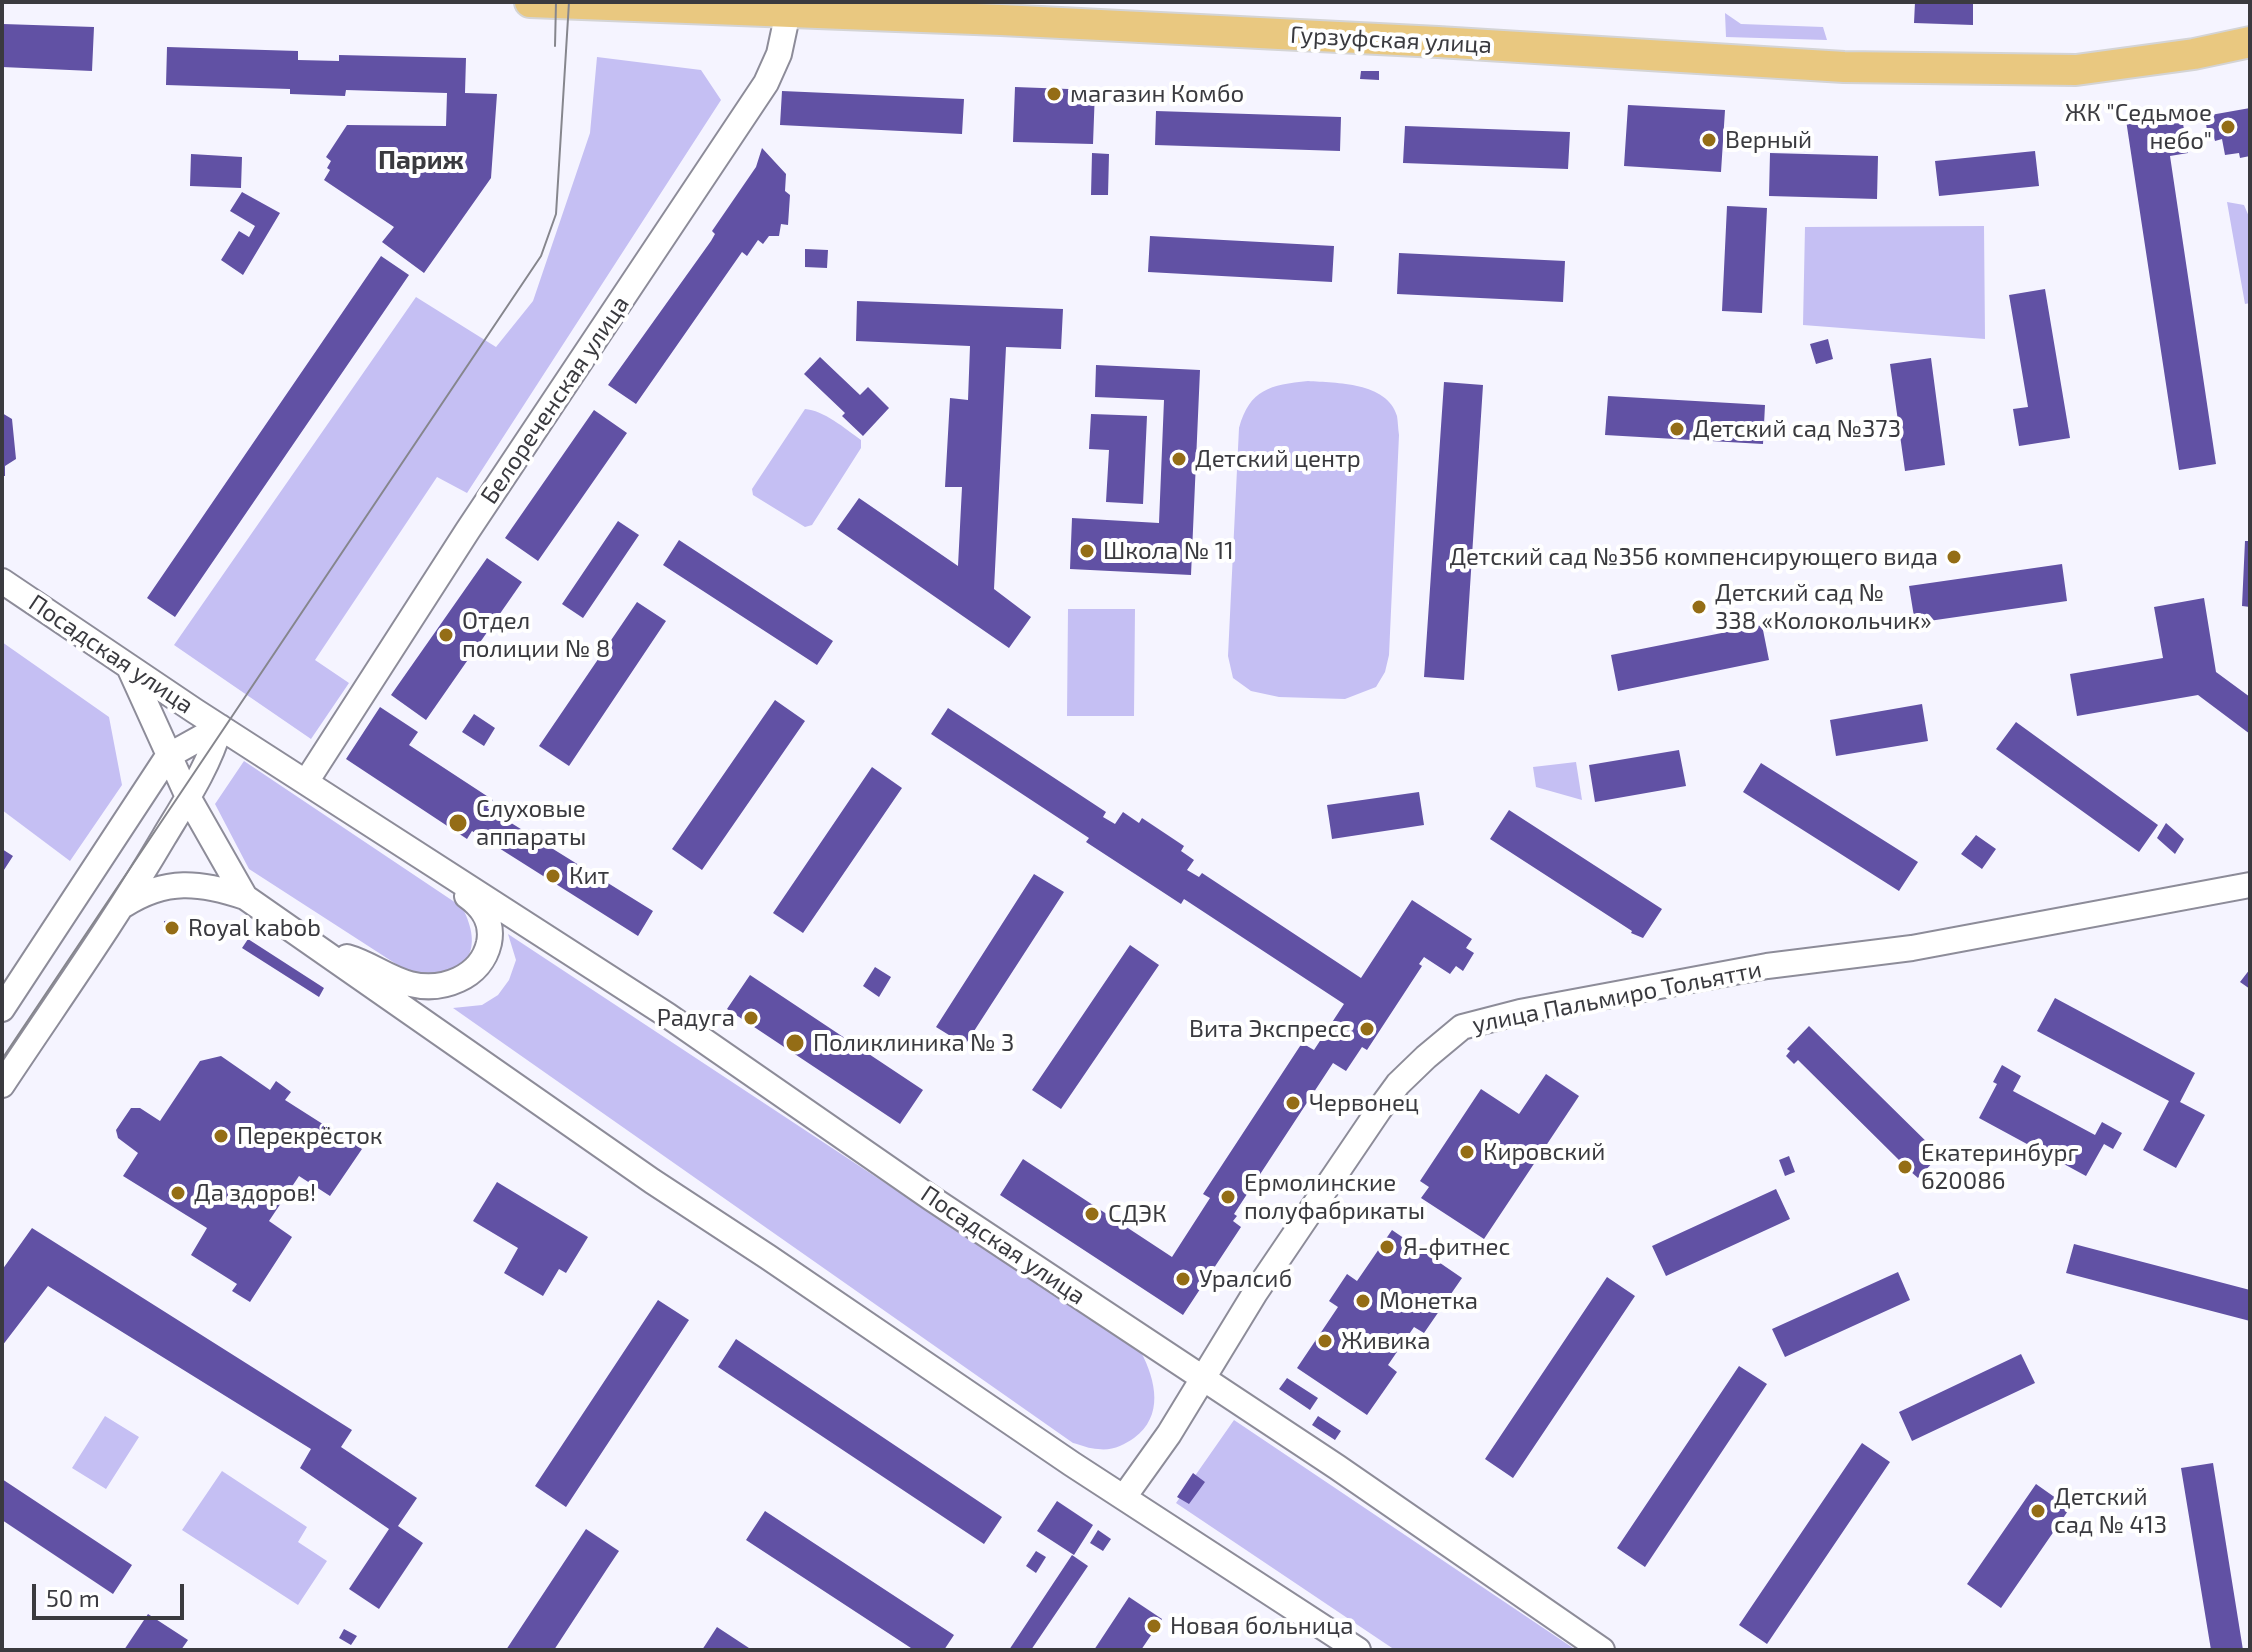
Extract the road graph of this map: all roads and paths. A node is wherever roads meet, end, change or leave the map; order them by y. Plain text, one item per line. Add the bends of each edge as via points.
1 (530, 2) edge
2 (541, 2) edge
3 (788, 12) junction
4 (2250, 42) edge
5 (2, 581) edge
6 (128, 666) junction
7 (220, 727) junction
8 (168, 756) junction
9 (306, 782) junction
10 (188, 797) junction
11 (401, 843) junction
12 (2250, 885) edge
13 (245, 897) junction
14 (124, 905) junction
15 (318, 949) junction
16 (2, 1009) edge
17 (2, 1085) edge
18 (1204, 1379) junction
19 (1124, 1497) junction
20 (1358, 1650) edge
21 (1602, 1650) edge

1 - 2 main road, Гурзуфская улица
2 - 3 main road, Гурзуфская улица
3 - 4 main road, Гурзуфская улица via 1844,67 2076,70
3 - 9 street, Белореченская улица via 766,83
5 - 6 street, Посадская улица
6 - 7 street, Посадская улица
6 - 8 street
7 - 8 street, Посадская улица
7 - 9 street, Посадская улица
7 - 10 street, Посадская улица
8 - 10 street
8 - 16 street
9 - 11 street, Посадская улица
10 - 13 street, Посадская улица
10 - 14 street, Посадская улица
11 - 15 street, Посадская улица via 487,915 484,957 466,977 411,984
11 - 18 street, Посадская улица via 643,999
12 - 18 street, улица Пальмиро Тольятти via 1925,945 1767,966 1462,1027 1398,1084 1255,1293
13 - 14 street, Посадская улица via 211,886 175,885 140,894
13 - 15 street, Посадская улица
14 - 17 street
15 - 19 street, Посадская улица via 652,1181
18 - 19 street, улица Пальмиро Тольятти
18 - 21 street, Посадская улица
19 - 20 street, Посадская улица

